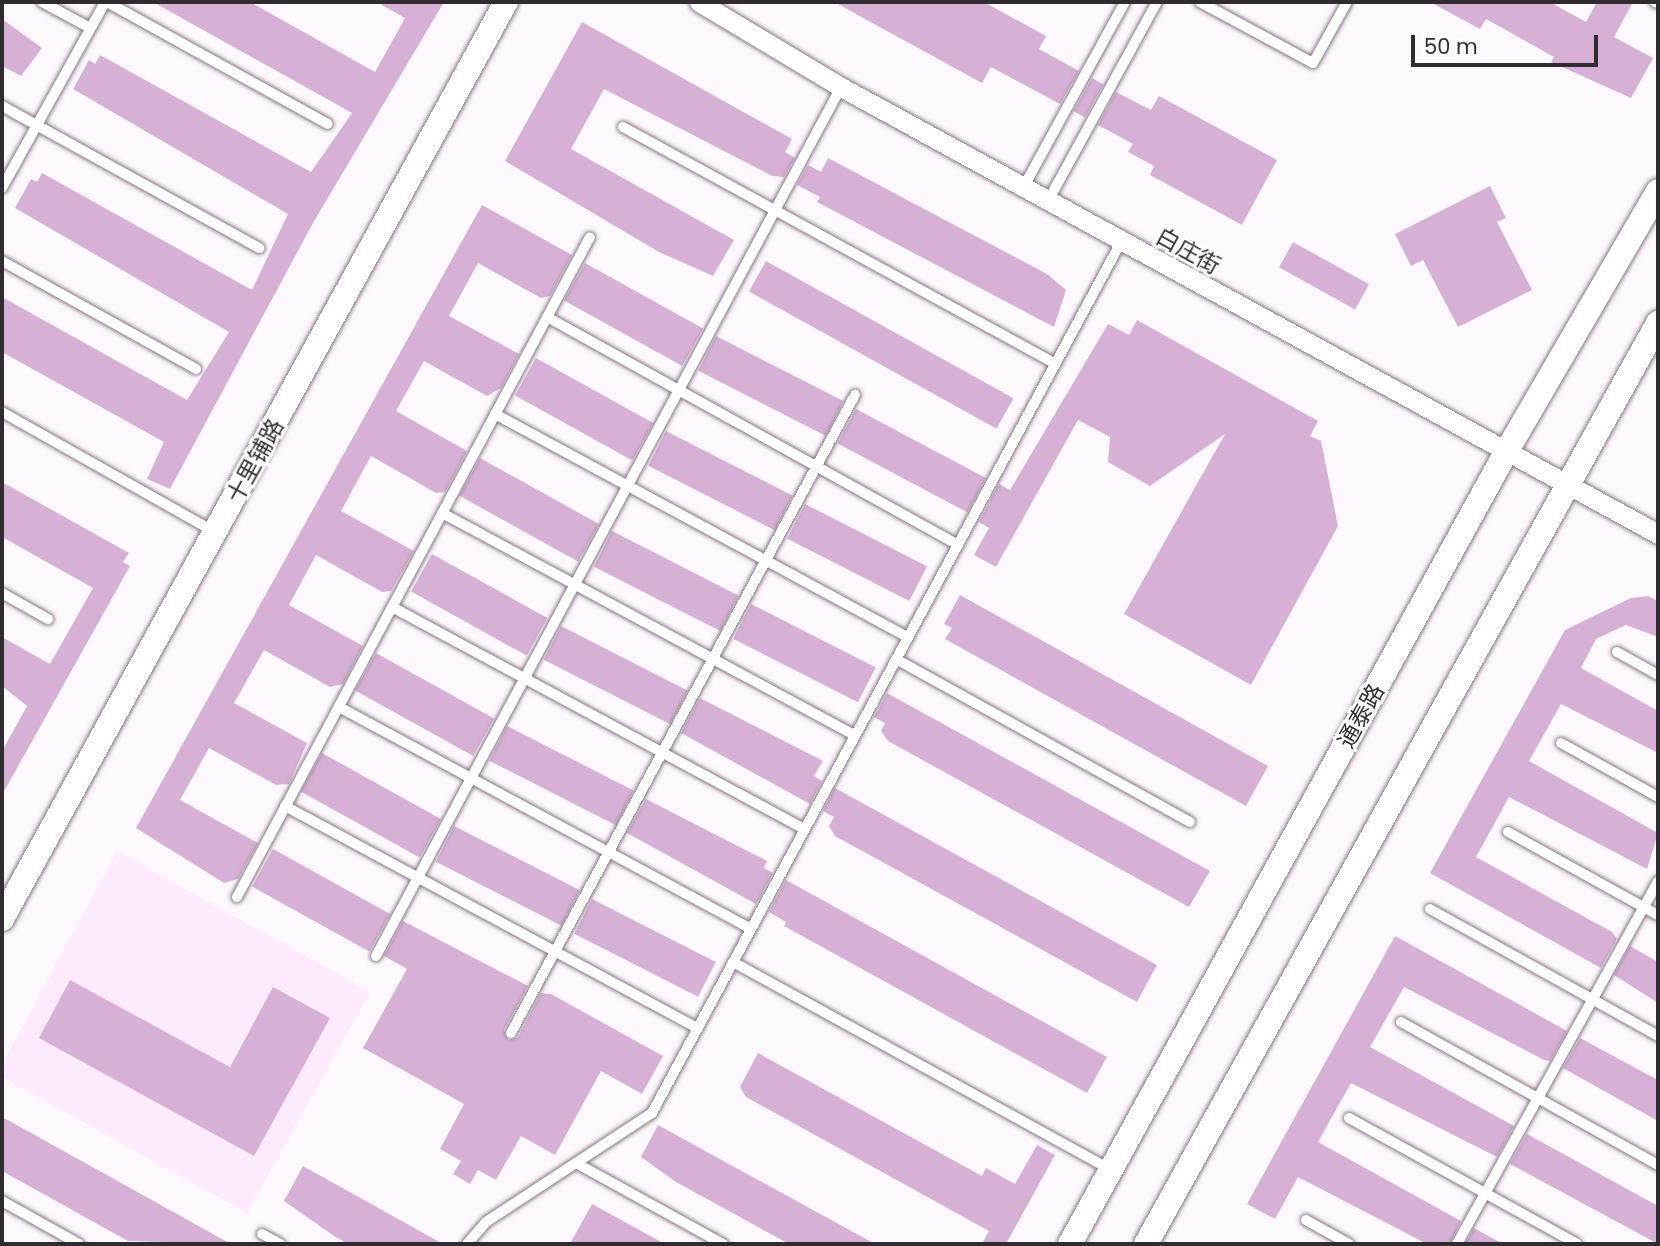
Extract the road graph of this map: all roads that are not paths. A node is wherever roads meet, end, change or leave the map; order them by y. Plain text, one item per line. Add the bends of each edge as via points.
1 (42, 2) edge
2 (106, 2) edge
3 (506, 2) edge
4 (699, 2) edge
5 (1125, 2) edge
6 (1157, 2) edge
7 (1200, 2) edge
8 (1347, 2) edge
9 (90, 28) junction
10 (841, 87) junction
11 (2, 106) edge
12 (328, 124) dead end
13 (37, 125) junction
14 (624, 127) dead end
15 (2, 188) edge
16 (1023, 188) junction
17 (1658, 191) edge
18 (1048, 202) junction
19 (775, 210) junction
20 (590, 237) dead end
21 (1121, 242) junction
22 (260, 248) dead end
23 (2, 261) edge
24 (547, 317) junction
25 (1658, 323) edge
26 (1055, 364) junction
27 (196, 369) dead end
28 (679, 390) junction
29 (855, 395) dead end
30 (2, 412) edge
31 (495, 414) junction
32 (1505, 454) junction
33 (817, 466) junction
34 (1564, 484) junction
35 (628, 486) junction
36 (442, 513) junction
37 (216, 532) junction
38 (1658, 534) edge
39 (958, 545) junction
40 (766, 561) junction
41 (575, 585) junction
42 (2, 593) edge
43 (392, 607) junction
44 (48, 619) dead end
45 (908, 637) junction
46 (1617, 652) dead end
47 (713, 659) junction
48 (896, 659) junction
49 (1658, 675) edge
50 (525, 678) junction
51 (339, 707) junction
52 (855, 735) junction
53 (1561, 743) dead end
54 (663, 752) junction
55 (471, 778) junction
56 (1658, 797) edge
57 (285, 806) junction
58 (1190, 822) dead end
59 (804, 829) junction
60 (1508, 832) dead end
61 (609, 852) junction
62 (418, 878) junction
63 (1658, 881) edge
64 (237, 897) dead end
65 (1644, 907) junction
66 (1430, 909) dead end
67 (1658, 915) edge
68 (2, 919) edge
69 (751, 929) junction
70 (555, 952) junction
71 (376, 956) dead end
72 (733, 962) junction
73 (1593, 999) junction
74 (1401, 1022) dead end
75 (697, 1028) junction
76 (511, 1033) dead end
77 (1658, 1036) edge
78 (1538, 1098) junction
79 (1349, 1118) dead end
80 (578, 1164) junction
81 (1658, 1165) edge
82 (1110, 1170) junction
83 (1485, 1194) junction
84 (2, 1201) edge
85 (1307, 1220) dead end
86 (262, 1234) dead end
87 (79, 1244) edge
88 (280, 1244) edge
89 (467, 1244) edge
90 (723, 1244) edge
91 (1070, 1244) edge
92 (1146, 1244) edge
93 (1349, 1244) edge
94 (1457, 1244) edge
95 (1577, 1244) edge

1 - 9 lane
2 - 9 lane
2 - 12 lane
3 - 37 street, 十里铺路
4 - 10 street, 白庄街
5 - 16 lane
6 - 18 lane
7 - 8 lane via 1313,64
9 - 13 lane
10 - 16 street, 白庄街
10 - 19 lane
11 - 13 lane
13 - 15 lane
13 - 22 lane
14 - 19 lane
16 - 18 street, 白庄街
17 - 32 street, 通泰路
18 - 21 street, 白庄街
19 - 26 lane
19 - 28 lane
20 - 24 lane
21 - 26 lane
21 - 32 street, 白庄街
23 - 27 lane
24 - 28 lane
24 - 31 lane
25 - 34 street
26 - 39 lane
28 - 33 lane
28 - 35 lane
29 - 33 lane
30 - 37 lane
31 - 35 lane
31 - 36 lane
32 - 34 street, 白庄街
32 - 82 street, 通泰路
33 - 39 lane
33 - 40 lane
34 - 38 street, 白庄街
34 - 92 street
35 - 40 lane
35 - 41 lane
36 - 41 lane
36 - 43 lane
37 - 68 street, 十里铺路
39 - 45 lane
40 - 45 lane
40 - 47 lane
41 - 47 lane
41 - 50 lane
42 - 44 lane
43 - 50 lane
43 - 51 lane
45 - 48 lane
46 - 49 lane
47 - 52 lane
47 - 54 lane
48 - 52 lane
48 - 58 lane
50 - 54 lane
50 - 55 lane
51 - 55 lane
51 - 57 lane
52 - 59 lane
53 - 56 lane
54 - 59 lane
54 - 61 lane
55 - 61 lane
55 - 62 lane
57 - 62 lane
57 - 64 lane
59 - 69 lane
60 - 65 lane
61 - 69 lane
61 - 70 lane
62 - 70 lane
62 - 71 lane
63 - 65 lane
65 - 67 lane
65 - 73 lane
66 - 73 lane
69 - 72 lane
70 - 75 lane
70 - 76 lane
72 - 75 lane
72 - 82 lane
73 - 77 lane
73 - 78 lane
74 - 78 lane
75 - 80 lane via 652,1113
78 - 81 lane
78 - 83 lane
79 - 83 lane
80 - 89 lane via 486,1222
80 - 90 lane
82 - 91 street, 通泰路
83 - 94 lane
83 - 95 lane
84 - 87 lane
85 - 93 lane
86 - 88 lane

